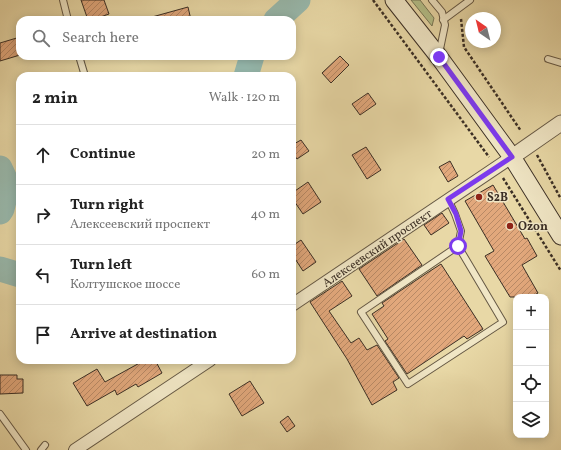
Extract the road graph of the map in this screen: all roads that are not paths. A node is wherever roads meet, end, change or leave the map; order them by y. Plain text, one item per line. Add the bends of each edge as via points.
1 (63, 0) edge
2 (394, 0) edge
3 (432, 0) edge
4 (470, 0) edge
5 (67, 16) edge
6 (443, 20) junction
7 (439, 57) junction
8 (548, 59) dead end
9 (80, 60) edge
10 (561, 63) edge
11 (84, 72) edge
12 (561, 123) edge
13 (512, 157) junction
14 (448, 199) junction
15 (561, 236) edge
16 (458, 246) junction
17 (296, 302) edge
18 (204, 364) edge
19 (0, 414) edge
20 (26, 450) edge
21 (75, 450) edge

1 - 5 lane
2 - 7 main road
3 - 6 lane via 442,12
4 - 6 lane
6 - 7 lane via 445,25
7 - 13 main road
8 - 10 lane
9 - 11 lane
12 - 13 street, Алексеевский проспект
13 - 14 street, Алексеевский проспект
13 - 15 main road
14 - 16 lane via 461,231
14 - 17 street, Алексеевский проспект
16 - 16 lane via 503,322 408,384 361,312
18 - 21 street
19 - 20 lane

